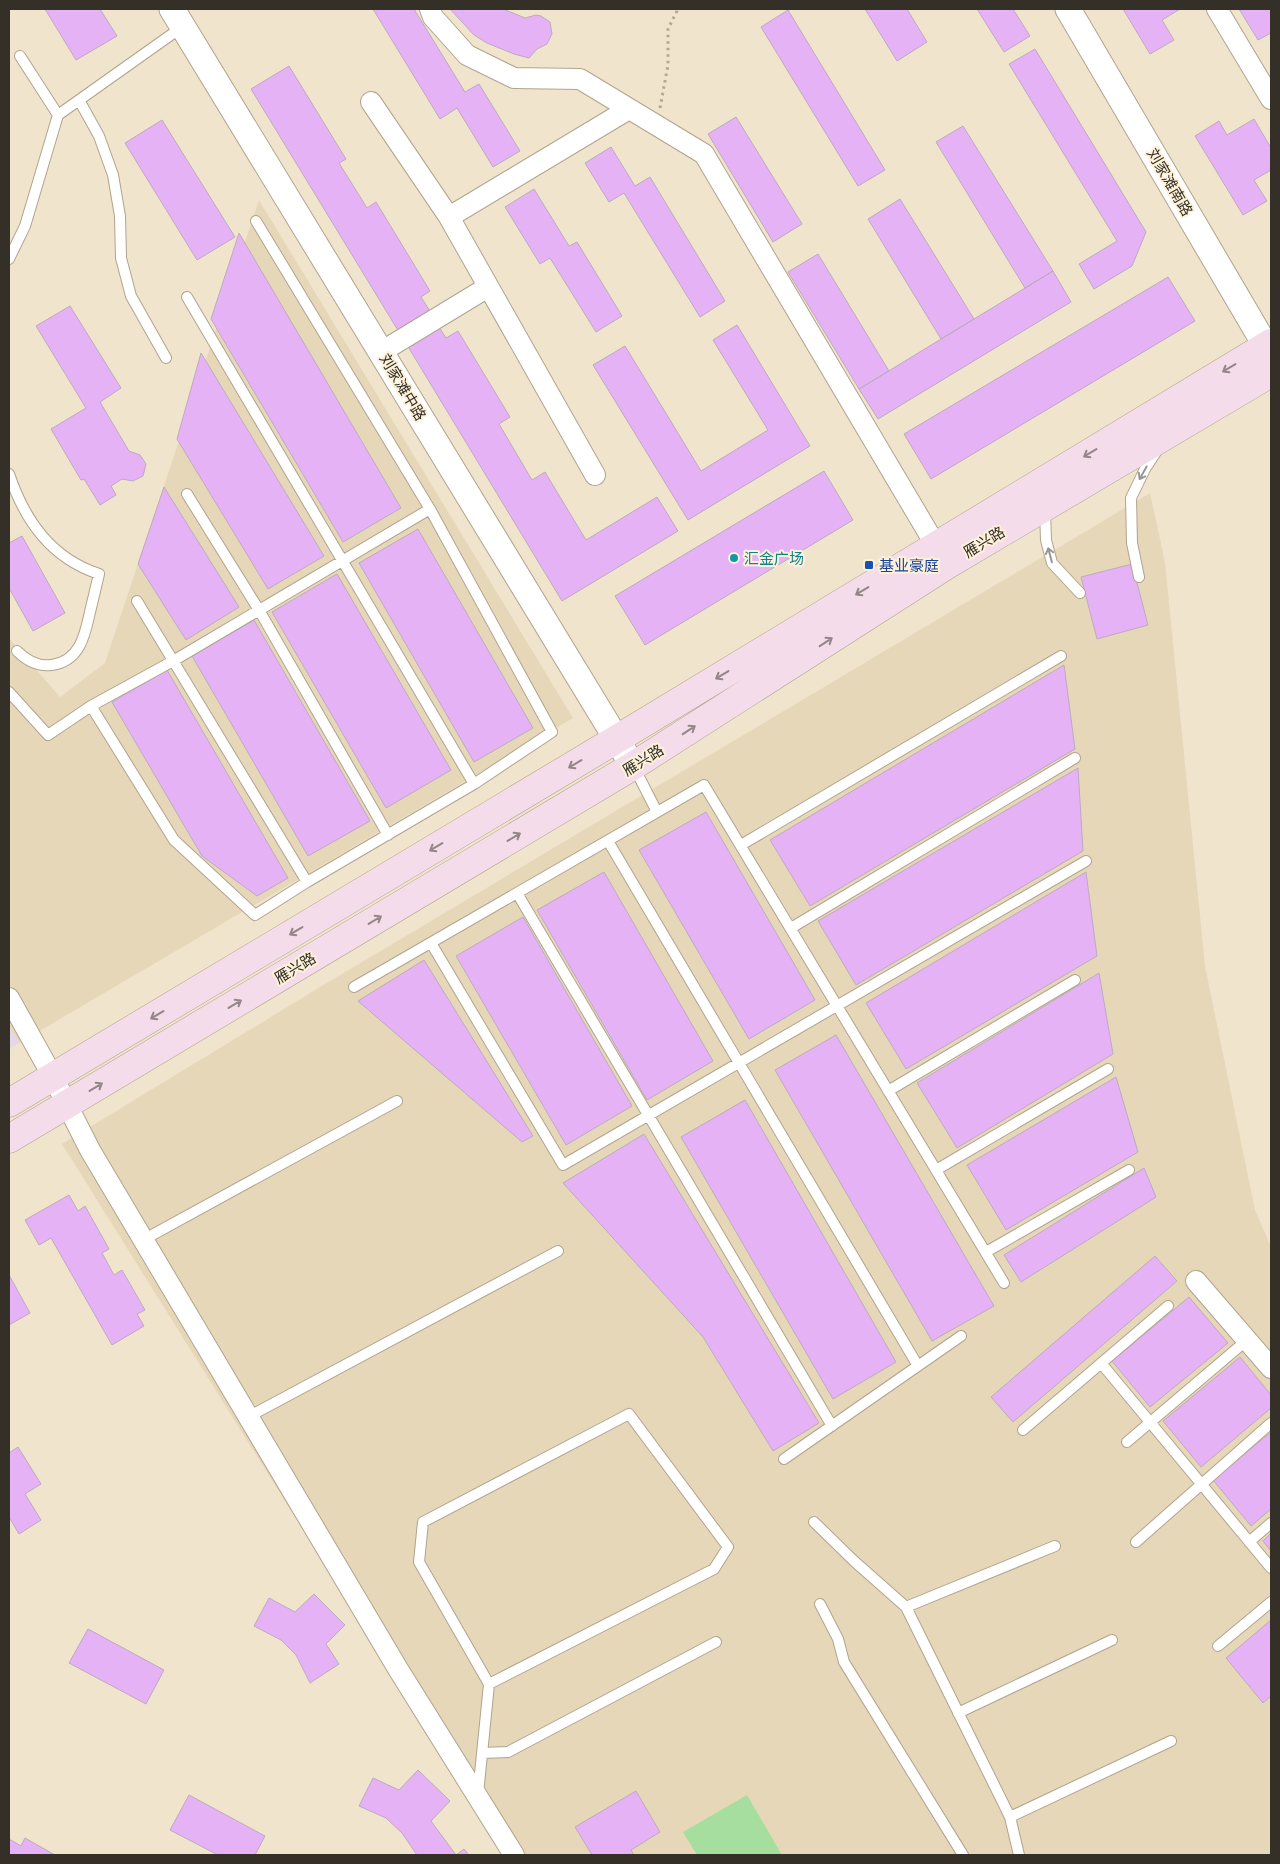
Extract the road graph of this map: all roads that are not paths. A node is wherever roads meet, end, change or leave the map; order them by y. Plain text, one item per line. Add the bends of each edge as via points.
1 (430, 9) edge
2 (1068, 9) edge
3 (1217, 9) edge
4 (178, 18) edge
5 (20, 56) dead end
6 (1271, 99) edge
7 (79, 100) junction
8 (372, 102) dead end
9 (629, 109) junction
10 (58, 115) junction
11 (449, 217) junction
12 (256, 221) dead end
13 (9, 259) edge
14 (488, 287) junction
15 (187, 297) dead end
16 (1270, 348) edge
17 (381, 352) junction
18 (166, 358) dead end
19 (1271, 373) edge
20 (1170, 432) junction
21 (9, 474) edge
22 (595, 475) dead end
23 (187, 494) dead end
24 (1045, 506) junction
25 (430, 509) junction
26 (941, 555) junction
27 (342, 561) junction
28 (1139, 577) dead end
29 (1080, 593) dead end
30 (137, 601) dead end
31 (259, 610) junction
32 (17, 652) dead end
33 (1061, 656) dead end
34 (173, 661) junction
35 (9, 692) edge
36 (91, 706) junction
37 (617, 739) junction
38 (1075, 758) dead end
39 (633, 766) junction
40 (474, 784) junction
41 (657, 812) junction
42 (388, 835) junction
43 (608, 840) junction
44 (741, 845) junction
45 (1086, 861) dead end
46 (307, 882) junction
47 (517, 893) junction
48 (791, 928) junction
49 (431, 943) junction
50 (1075, 980) dead end
51 (354, 987) dead end
52 (9, 998) edge
53 (837, 1005) junction
54 (739, 1062) junction
55 (1108, 1069) dead end
56 (53, 1077) junction
57 (888, 1091) junction
58 (397, 1100) dead end
59 (9, 1103) edge
60 (67, 1104) junction
61 (648, 1115) junction
62 (9, 1138) edge
63 (936, 1170) junction
64 (1129, 1170) dead end
65 (143, 1240) junction
66 (558, 1251) dead end
67 (986, 1252) junction
68 (1196, 1281) dead end
69 (1004, 1283) dead end
70 (1168, 1306) dead end
71 (961, 1336) dead end
72 (1247, 1340) junction
73 (1101, 1363) junction
74 (918, 1366) junction
75 (1271, 1368) edge
76 (248, 1417) junction
77 (1151, 1422) junction
78 (1271, 1423) edge
79 (832, 1426) junction
80 (1023, 1430) dead end
81 (1127, 1442) dead end
82 (784, 1459) dead end
83 (1202, 1484) junction
84 (814, 1522) dead end
85 (1271, 1523) edge
86 (1136, 1542) dead end
87 (1250, 1542) junction
88 (1054, 1546) dead end
89 (1271, 1568) edge
90 (1271, 1602) edge
91 (820, 1604) dead end
92 (906, 1608) junction
93 (1112, 1640) dead end
94 (716, 1642) dead end
95 (1218, 1646) dead end
96 (489, 1684) junction
97 (958, 1713) junction
98 (1171, 1741) dead end
99 (482, 1753) junction
100 (478, 1797) junction
101 (1010, 1817) junction
102 (514, 1855) edge
103 (963, 1855) edge
104 (1019, 1855) edge

1 - 9 street via 432,17 467,56 514,78 580,79
2 - 16 street, 刘家滩南路
3 - 6 street
4 - 7 lane
4 - 17 street, 刘家滩中路
5 - 10 lane
7 - 10 lane
7 - 18 lane via 99,136 113,175 120,216 121,258 131,296
8 - 11 street
9 - 11 street
9 - 26 street via 704,154
10 - 13 lane via 25,226
11 - 14 street
12 - 25 lane
14 - 17 street
14 - 22 street
15 - 27 lane
16 -> 26 main road, 雁兴路
17 - 37 street, 刘家滩中路
19 - 20 main road, 雁兴路
20 - 24 main road, 雁兴路
20 -> 28 lane via 1145,469 1131,498 1132,543
21 - 32 lane via 21,504 51,546 71,562 99,574 84,638 75,654 60,664 41,665 32,663
23 - 31 lane
24 - 26 main road, 雁兴路
29 -> 24 lane via 1052,563 1046,540
25 - 27 lane
25 - 40 lane via 552,732
26 -> 37 main road, 雁兴路
39 -> 26 main road, 雁兴路
27 - 31 lane
27 - 40 lane
30 - 34 lane
31 - 34 lane
31 - 42 lane
33 - 44 lane
34 - 36 lane
34 - 46 lane
35 - 36 lane via 48,735
36 - 46 lane via 174,840 256,915
37 - 39 street, 刘家滩中路
37 -> 56 main road, 雁兴路
38 - 48 lane
39 - 41 lane
60 -> 39 main road, 雁兴路
40 - 42 lane
41 - 43 lane
41 - 44 lane via 704,785
42 - 46 lane
43 - 47 lane
43 - 54 lane
44 - 48 lane
45 - 53 lane
47 - 49 lane
47 - 61 lane
48 - 53 lane
49 - 51 lane
49 - 61 lane via 563,1166
50 - 57 lane
52 - 56 street
53 - 54 lane
53 - 57 lane
54 - 61 lane
54 - 74 lane
55 - 63 lane
56 - 59 main road, 雁兴路
56 - 60 street
57 - 63 lane
58 - 65 lane
60 - 62 main road, 雁兴路
60 - 65 street
61 - 79 lane
63 - 67 lane
64 - 67 lane
65 - 76 street
66 - 76 lane
67 - 69 lane
68 - 72 street
70 - 73 lane
71 - 74 lane
72 - 75 street
72 - 77 lane
73 - 77 lane
73 - 80 lane
74 - 79 lane
76 - 100 street
77 - 81 lane
77 - 83 lane
78 - 83 lane
79 - 82 lane
83 - 86 lane
83 - 87 lane
84 - 92 lane
85 - 87 lane
87 - 89 lane
88 - 92 lane
90 - 95 lane
91 - 103 lane via 838,1639 844,1662
92 - 97 lane
93 - 97 lane
94 - 99 lane via 508,1752
96 - 96 lane via 419,1562 423,1522 629,1414 728,1547 714,1569
96 - 99 lane
97 - 101 lane
98 - 101 lane
99 - 100 lane
100 - 102 street
101 - 104 lane

